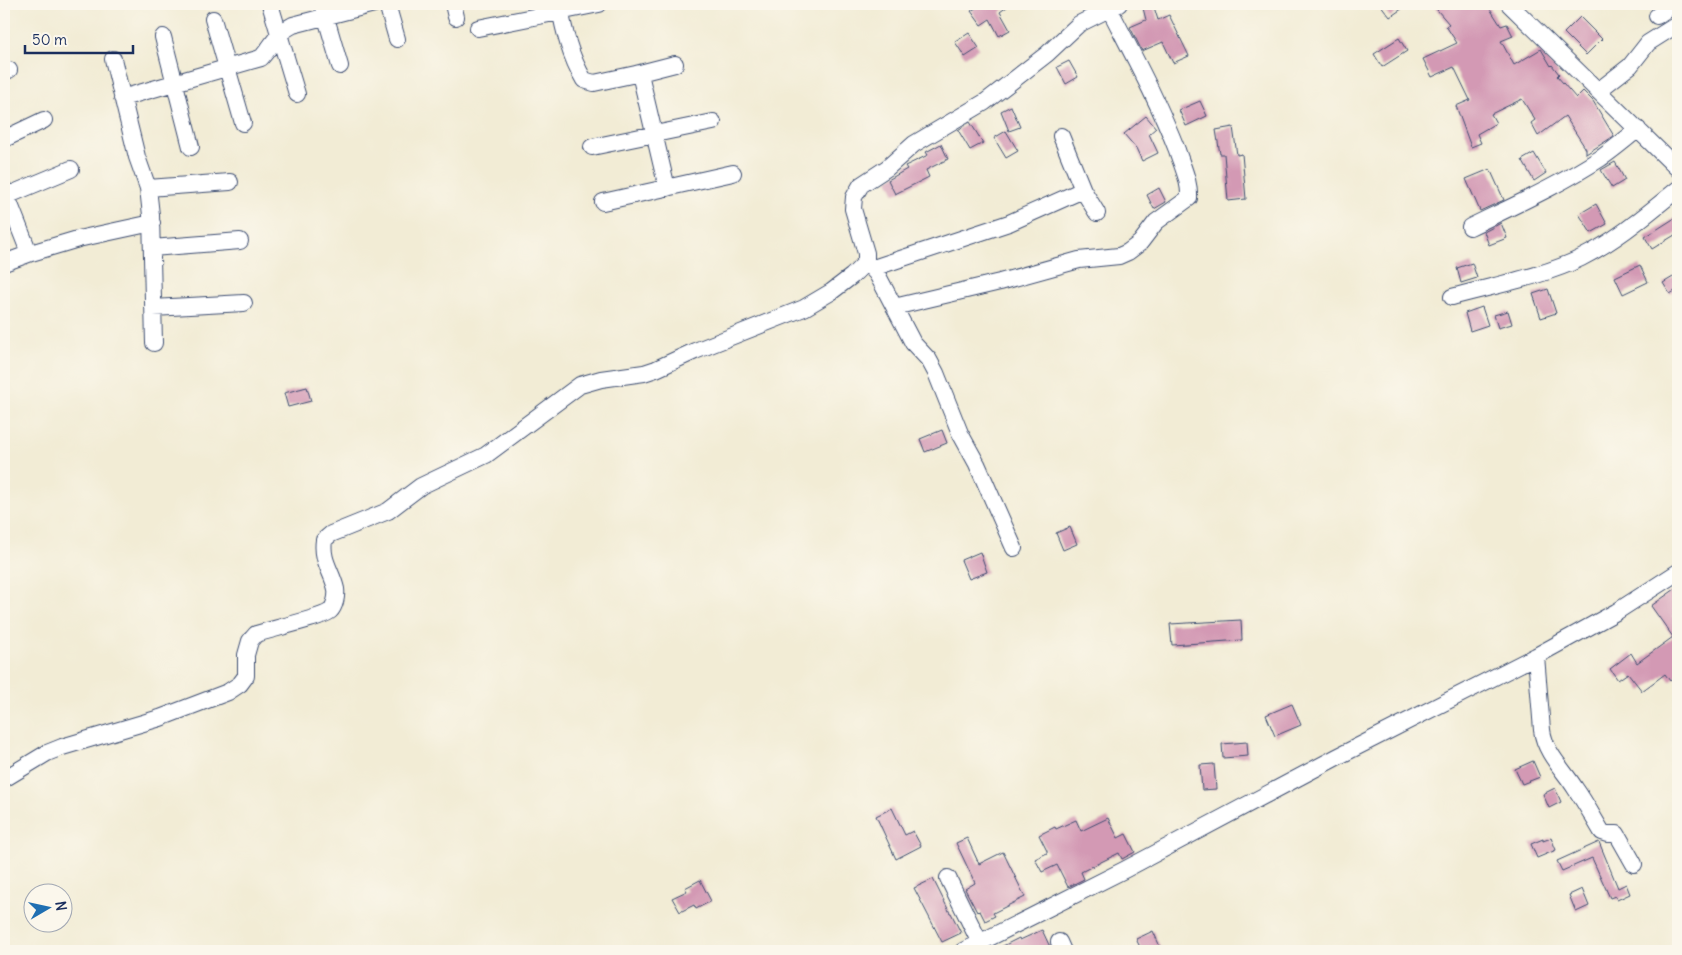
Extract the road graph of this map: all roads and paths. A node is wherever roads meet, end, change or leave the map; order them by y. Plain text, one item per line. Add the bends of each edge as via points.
1 (270, 4) edge
2 (374, 4) edge
3 (387, 4) edge
4 (600, 4) edge
5 (1509, 4) edge
6 (1674, 4) edge
7 (1114, 6) edge
8 (560, 8) edge
9 (323, 10) edge
10 (1657, 16) dead end
11 (213, 19) dead end
12 (1678, 24) edge
13 (478, 28) dead end
14 (279, 34) junction
15 (163, 37) dead end
16 (397, 39) dead end
17 (113, 59) dead end
18 (675, 64) dead end
19 (340, 66) dead end
20 (227, 68) junction
21 (636, 74) junction
22 (175, 83) junction
23 (1598, 91) junction
24 (297, 94) dead end
25 (122, 98) junction
26 (44, 120) dead end
27 (243, 122) dead end
28 (713, 122) dead end
29 (1638, 129) junction
30 (654, 135) junction
31 (1061, 136) dead end
32 (4, 139) edge
33 (191, 147) dead end
34 (592, 147) dead end
35 (72, 169) dead end
36 (1678, 169) edge
37 (733, 173) dead end
38 (230, 182) dead end
39 (148, 188) junction
40 (667, 188) junction
41 (1678, 189) edge
42 (1083, 190) junction
43 (5, 194) edge
44 (603, 202) dead end
45 (1097, 213) dead end
46 (152, 223) junction
47 (1470, 227) dead end
48 (240, 241) dead end
49 (152, 248) junction
50 (31, 252) junction
51 (4, 263) edge
52 (869, 265) junction
53 (1452, 297) dead end
54 (244, 304) dead end
55 (894, 307) junction
56 (153, 308) junction
57 (154, 343) dead end
58 (1014, 548) dead end
59 (1678, 572) edge
60 (1536, 656) junction
61 (4, 779) edge
62 (1634, 864) dead end
63 (948, 878) dead end
64 (970, 949) edge

1 - 14 street
2 - 9 street
3 - 16 street
4 - 8 street
5 - 23 street
6 - 10 street
7 - 52 street via 1079,24 986,102 914,144 861,185 854,197 853,209
7 - 55 street via 1166,123 1187,178 1189,198 1156,222 1140,243 1119,256 1079,260
8 - 13 street
8 - 21 street via 567,44 584,80 594,82
9 - 14 street
9 - 19 street
11 - 20 street
12 - 23 street via 1648,43 1630,66
14 - 20 street via 261,58
14 - 24 street
15 - 22 street
17 - 25 street
18 - 21 street
20 - 22 street
20 - 27 street
21 - 30 street via 642,81
22 - 25 street
22 - 33 street
23 - 29 street
25 - 39 street
26 - 32 street
28 - 30 street
29 - 36 street
29 - 47 street via 1587,166
30 - 34 street
30 - 40 street
31 - 42 street
35 - 43 street
37 - 40 street
38 - 39 street
39 - 46 street
40 - 44 street
41 - 53 street via 1619,236 1580,258 1547,271
42 - 45 street
42 - 52 street via 1008,224
43 - 50 street
46 - 49 street
46 - 50 street
48 - 49 street
49 - 56 street
50 - 51 street
52 - 55 street
52 - 61 street via 804,308 656,369 580,385 486,455 421,486 388,511 331,534 324,540 326,564 336,590 336,601 331,611 256,634 250,641 246,676 240,684 228,692 141,724 47,753
54 - 56 street
55 - 58 street via 913,343 936,373 960,433 978,464
56 - 57 street
59 - 60 street via 1616,612
60 - 62 street via 1542,730 1547,749 1602,832 1617,834
60 - 64 street
63 - 64 street

